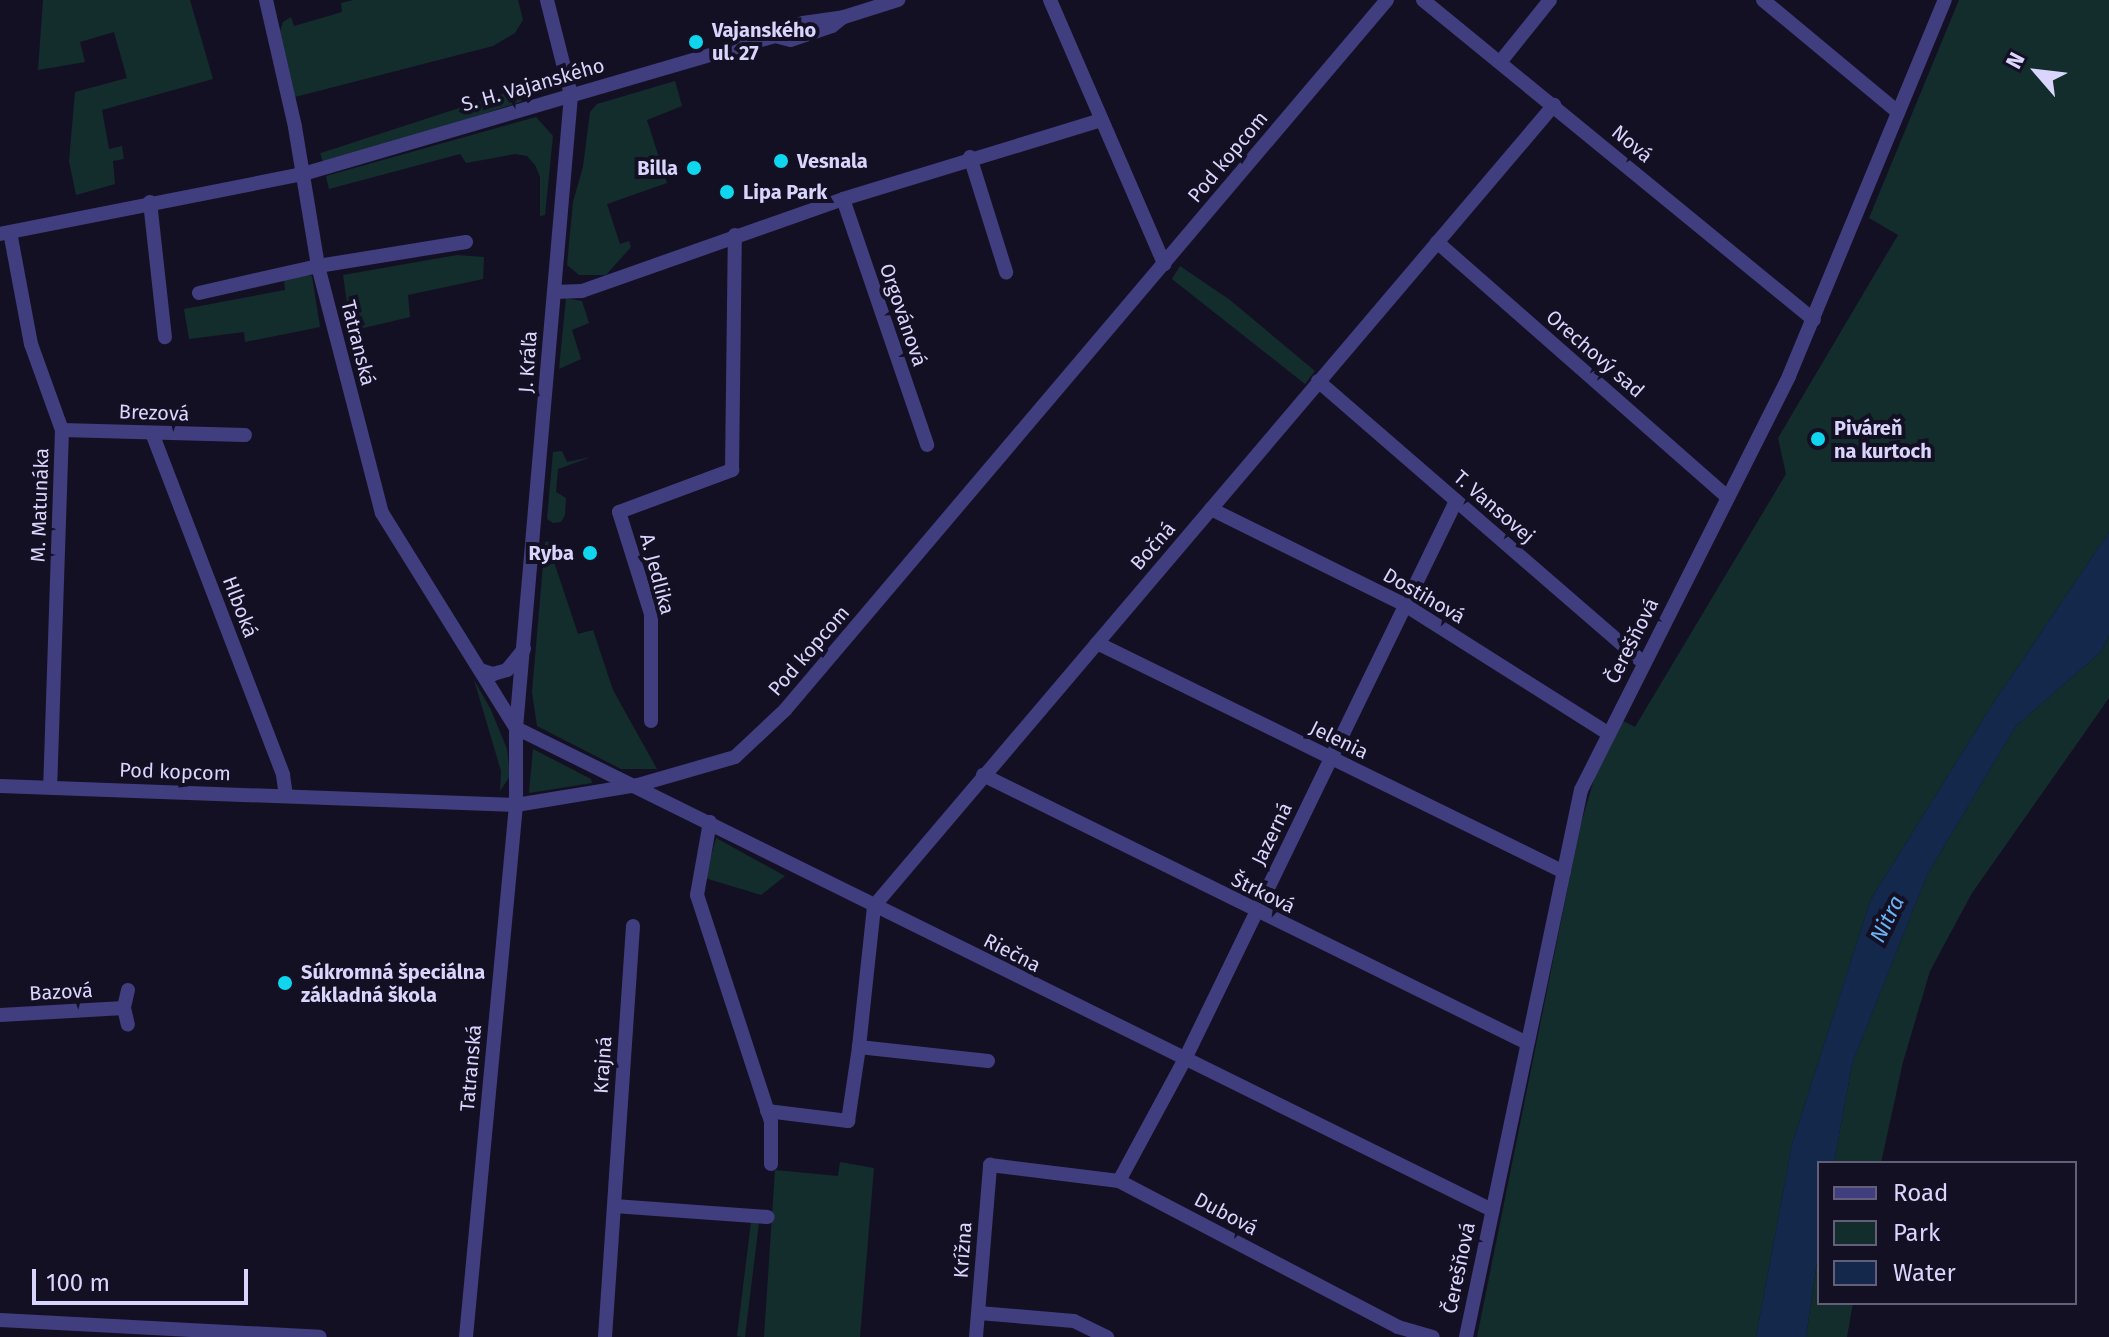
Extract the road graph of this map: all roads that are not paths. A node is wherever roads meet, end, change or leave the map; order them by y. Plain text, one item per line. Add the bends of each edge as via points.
1 (266, 0) edge
2 (547, 0) edge
3 (898, 0) edge
4 (1050, 0) edge
5 (1387, 0) edge
6 (1423, 0) edge
7 (1550, 0) edge
8 (1763, 0) edge
9 (1945, 0) edge
10 (1501, 61) junction
11 (571, 95) junction
12 (1554, 105) junction
13 (1898, 112) junction
14 (1101, 120) junction
15 (970, 157) junction
16 (303, 174) junction
17 (843, 199) junction
18 (150, 202) junction
19 (5, 233) edge
20 (735, 235) junction
21 (466, 242) dead end
22 (1437, 242) junction
23 (1164, 264) junction
24 (318, 266) junction
25 (1006, 272) dead end
26 (554, 292) junction
27 (199, 293) dead end
28 (1814, 320) junction
29 (165, 337) dead end
30 (1318, 381) junction
31 (62, 430) junction
32 (152, 433) junction
33 (245, 435) dead end
34 (927, 445) dead end
35 (1727, 497) junction
36 (1456, 501) junction
37 (1211, 509) junction
38 (1405, 605) junction
39 (1097, 643) junction
40 (524, 649) junction
41 (1643, 663) junction
42 (480, 670) junction
43 (651, 721) dead end
44 (516, 728) junction
45 (1609, 734) junction
46 (1331, 759) junction
47 (983, 775) junction
48 (638, 785) junction
49 (0, 786) edge
50 (50, 787) junction
51 (286, 796) junction
52 (516, 805) junction
53 (710, 822) junction
54 (1564, 872) junction
55 (874, 906) junction
56 (1256, 913) junction
57 (633, 926) dead end
58 (128, 990) dead end
59 (124, 1008) junction
60 (0, 1015) edge
61 (128, 1025) dead end
62 (1527, 1043) junction
63 (859, 1047) junction
64 (988, 1061) dead end
65 (1184, 1061) junction
66 (767, 1111) junction
67 (771, 1164) dead end
68 (990, 1165) joint
69 (1119, 1181) junction
70 (614, 1206) junction
71 (1492, 1210) junction
72 (768, 1217) dead end
73 (979, 1313) junction
74 (0, 1320) edge
75 (320, 1337) edge
76 (466, 1337) edge
77 (605, 1337) edge
78 (976, 1337) edge
79 (1107, 1337) edge
80 (1433, 1337) edge
81 (1466, 1337) edge

1 - 16 street, Tatranská
2 - 11 street, J. Kráľa
3 - 11 street, S. H. Vajanského via 803,23 775,36
4 - 14 street
5 - 23 street, Pod kopcom
6 - 10 street, Nová
7 - 10 street
8 - 13 street
9 - 13 street, Čerešňová
10 - 12 street, Nová
11 - 16 street, S. H. Vajanského
11 - 26 street, J. Kráľa
12 - 22 street, Bočná
12 - 28 street, Nová
13 - 28 street, Čerešňová
14 - 15 street
14 - 23 street
15 - 17 street
15 - 25 street
16 - 18 street, S. H. Vajanského
16 - 24 street, Tatranská
17 - 20 street
17 - 34 street, Orgovánová
18 - 19 street, S. H. Vajanského
18 - 29 street
19 - 31 street, M. Matunáka via 31,344
20 - 26 street via 582,291
20 - 43 street, A. Jedlika via 732,470 619,512 651,614
21 - 24 street
22 - 30 street, Bočná
22 - 35 street, Orechový sad
23 - 48 street, Pod kopcom via 785,710 735,757
24 - 27 street
24 - 42 street, Tatranská via 382,513
26 - 40 street, J. Kráľa
28 - 35 street, Čerešňová
30 - 36 street, T. Vansovej
30 - 37 street, Bočná
31 - 32 street, Brezová
31 - 50 street, M. Matunáka
32 - 33 street, Brezová
32 - 51 street, Hlboká via 283,775
35 - 41 street, Čerešňová
36 - 38 street, Jazerná
36 - 41 street, T. Vansovej
37 - 38 street, Dostihová
37 - 39 street, Bočná
38 - 45 street, Dostihová
38 - 46 street, Jazerná
39 - 46 street, Jelenia
39 - 47 street, Bočná
40 - 42 street via 507,670
40 - 44 street, J. Kráľa
41 - 45 street, Čerešňová
42 - 44 street, Tatranská
44 - 48 street, Riečna
44 - 52 street, Tatranská
45 - 54 street, Čerešňová via 1581,790
46 - 54 street, Jelenia
46 - 56 street, Jazerná
47 - 55 street, Bočná
47 - 56 street, Štrková
48 - 52 street, Pod kopcom
48 - 53 street, Riečna
49 - 50 street, Pod kopcom
50 - 51 street, Pod kopcom
51 - 52 street, Pod kopcom
52 - 76 street, Tatranská
53 - 55 street, Riečna
53 - 66 street via 697,895
54 - 62 street, Čerešňová
55 - 63 street
55 - 65 street, Riečna
56 - 62 street, Štrková
56 - 65 street, Jazerná
57 - 70 street, Krajná
58 - 59 street
59 - 60 street, Bazová
59 - 61 street
62 - 71 street, Čerešňová
63 - 64 street
63 - 66 street via 848,1121
65 - 69 street, Jazerná
65 - 71 street, Riečna
66 - 67 street
68 - 69 street, Dubová
68 - 73 street, Krížna
69 - 80 street, Dubová via 1398,1327
70 - 72 street
70 - 77 street, Krajná
71 - 81 street, Čerešňová
73 - 78 street, Krížna
73 - 79 street via 1074,1321
74 - 75 street

